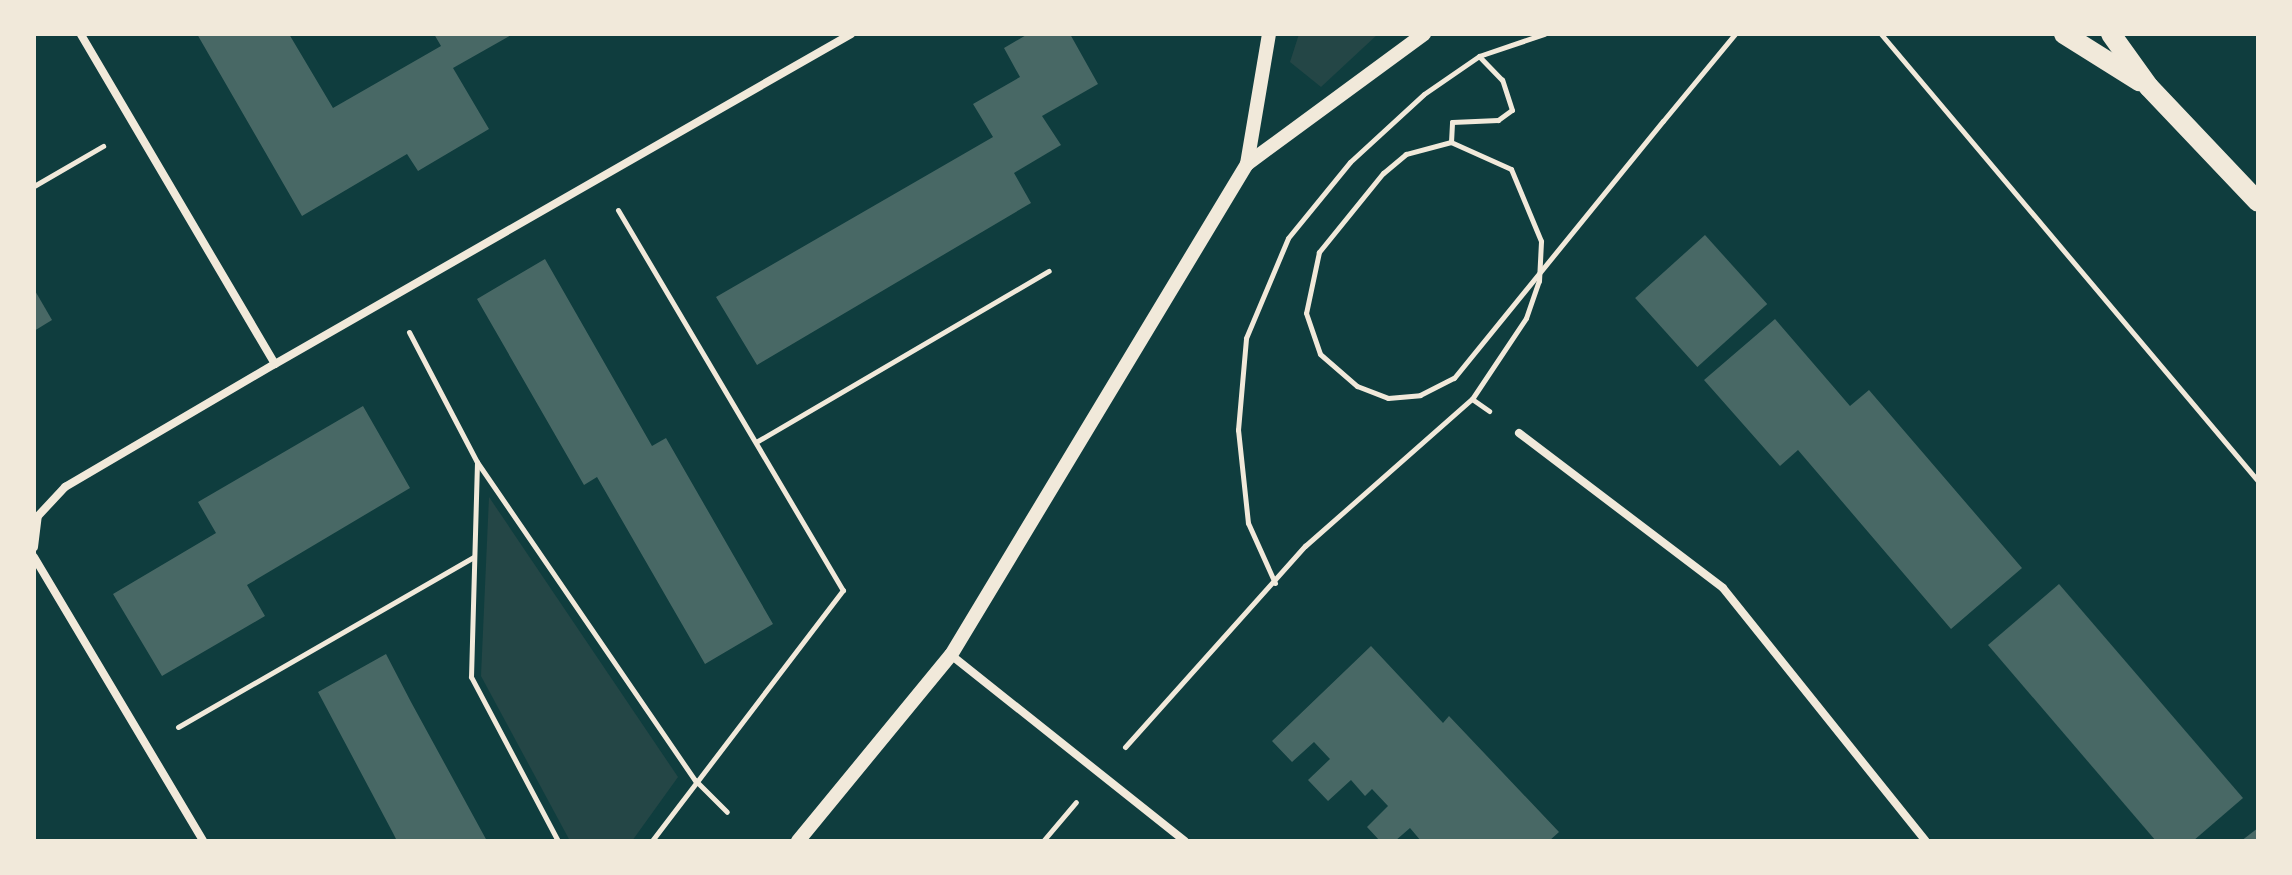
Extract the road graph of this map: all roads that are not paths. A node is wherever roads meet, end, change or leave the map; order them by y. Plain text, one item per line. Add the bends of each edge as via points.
1 (81, 34) edge
2 (851, 34) edge
3 (1269, 34) edge
4 (1424, 34) edge
5 (2064, 34) edge
6 (2111, 34) edge
7 (2149, 87) junction
8 (1247, 164) junction
9 (2258, 202) edge
10 (275, 364) junction
11 (1519, 433) dead end
12 (34, 547) edge
13 (34, 557) edge
14 (951, 655) junction
15 (203, 841) edge
16 (798, 841) edge
17 (1185, 841) edge
18 (1926, 841) edge

1 - 10 street
2 - 10 street
3 - 8 street
4 - 8 street
5 - 7 main road
6 - 7 main road
7 - 9 main road
8 - 14 street
10 - 12 street via 65,487 38,516
11 - 18 street via 1723,588
13 - 15 street
14 - 16 street
14 - 17 street

